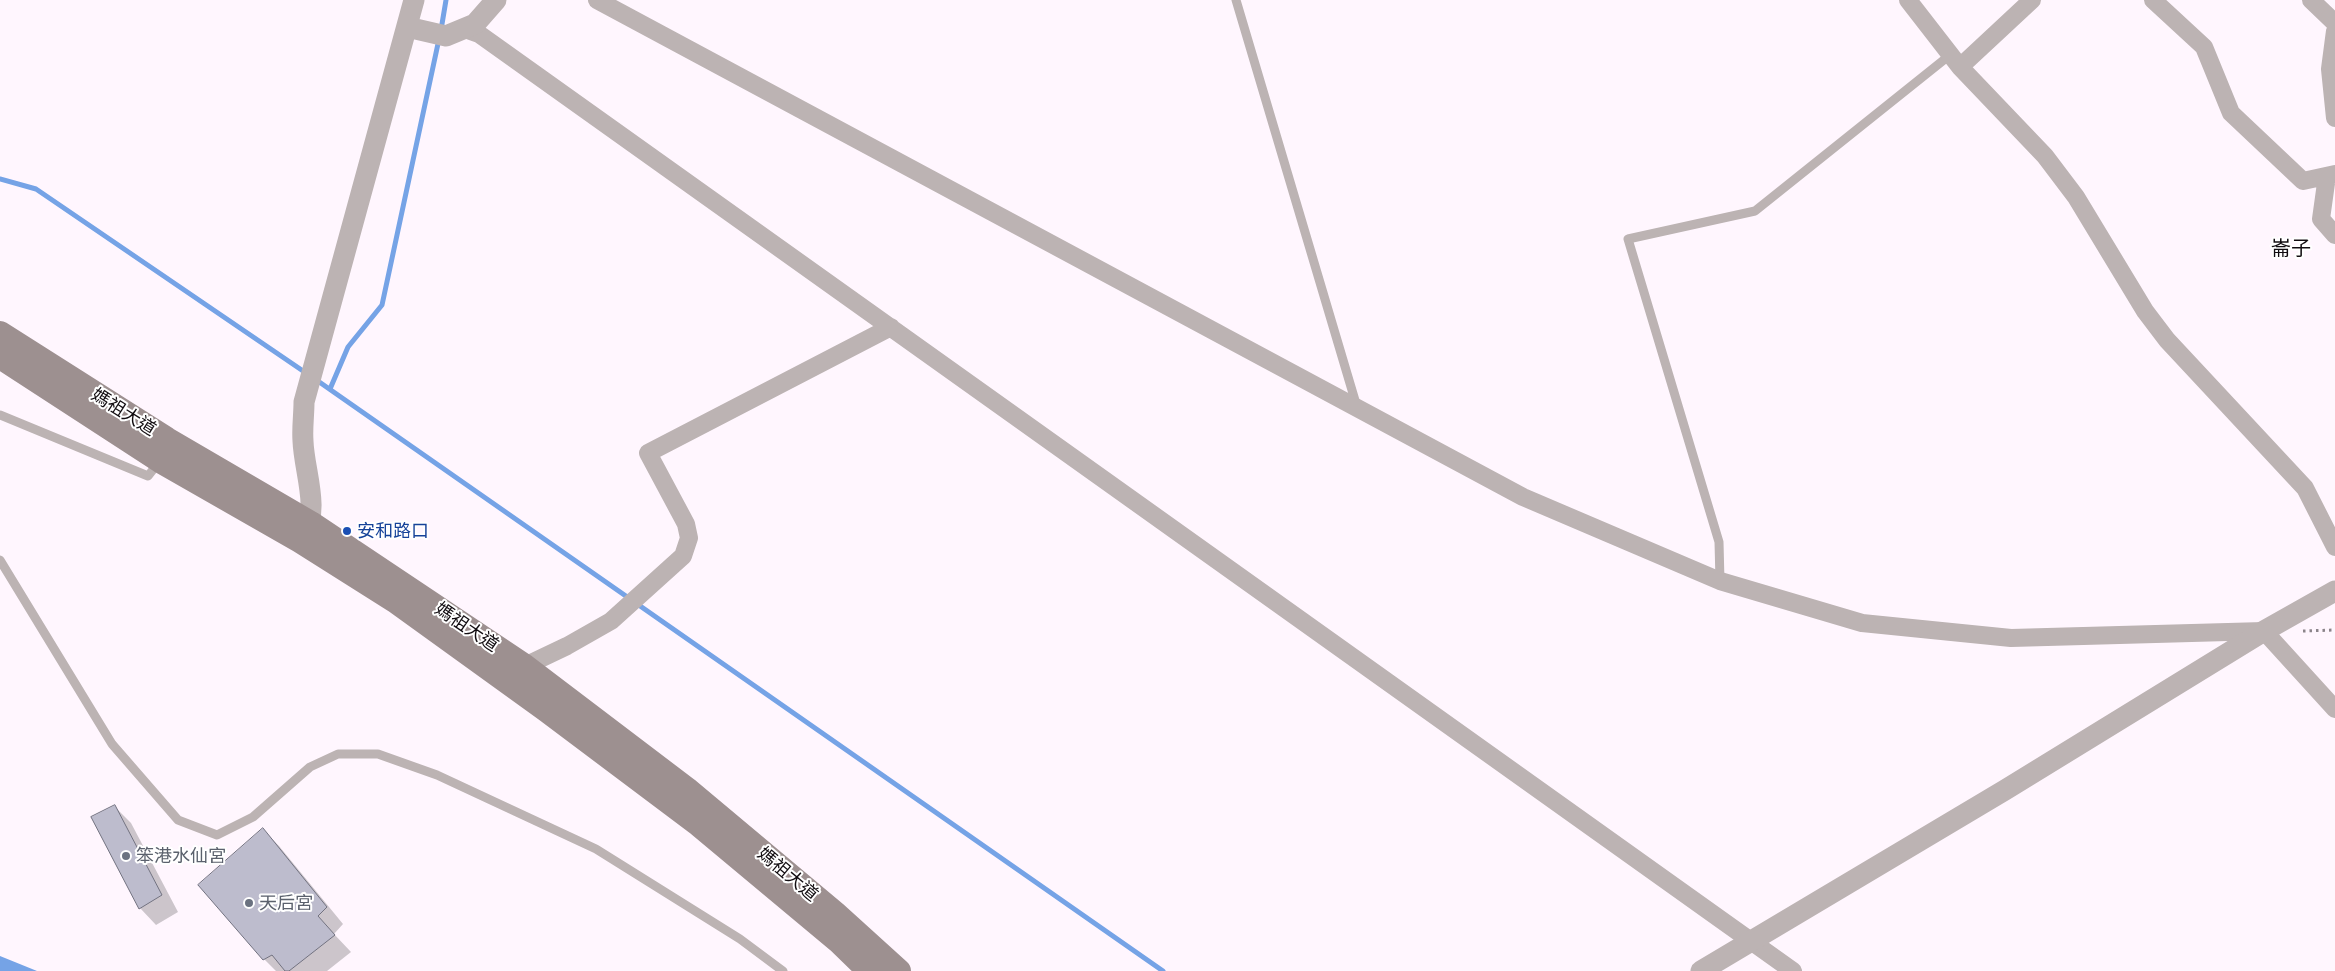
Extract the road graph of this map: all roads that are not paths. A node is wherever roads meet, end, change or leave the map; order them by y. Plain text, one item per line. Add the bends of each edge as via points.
1 (414, 0) edge
2 (496, 0) edge
3 (597, 0) edge
4 (1236, 0) edge
5 (1908, 0) edge
6 (2032, 0) edge
7 (2153, 0) edge
8 (2311, 0) edge
9 (2335, 23) edge
10 (407, 27) junction
11 (465, 29) junction
12 (2335, 31) edge
13 (1955, 61) junction
14 (2335, 118) edge
15 (2331, 175) edge
16 (2335, 235) edge
17 (891, 327) junction
18 (0, 333) edge
19 (0, 358) edge
20 (1357, 408) junction
21 (0, 415) edge
22 (163, 450) junction
23 (305, 532) junction
24 (2335, 546) edge
25 (0, 560) edge
26 (1720, 581) junction
27 (2335, 592) edge
28 (2264, 631) junction
29 (525, 666) junction
30 (512, 686) junction
31 (2335, 709) edge
32 (1753, 941) junction
33 (783, 971) edge
34 (869, 971) edge
35 (899, 971) edge
36 (1701, 971) edge
37 (1793, 971) edge

1 - 10 street
2 - 11 street via 475,24
3 - 20 street
4 - 20 lane
5 - 13 street
6 - 13 street
7 - 15 street via 2204,47 2231,114 2303,181
8 - 9 street
10 - 11 street via 446,36
10 - 23 street via 304,402 303,441 309,487
11 - 17 street via 480,34
12 - 14 street via 2330,69
13 - 24 street via 2045,156 2076,197 2151,319 2305,488
13 - 26 lane via 1755,211 1628,239 1719,542
15 - 16 street via 2321,219
17 - 29 street via 648,453 686,524 689,538 682,556 611,621
17 - 32 street
18 - 22 main road, 媽祖大道
19 - 22 main road, 媽祖大道
20 - 26 street via 1523,497
21 - 22 lane via 148,476
22 - 23 main road, 媽祖大道
23 - 29 main road, 媽祖大道
23 - 30 main road, 媽祖大道
25 - 33 lane via 112,744 178,820 217,835 253,817 310,767 338,754 378,754 437,775 596,849
26 - 28 street via 1862,623 2011,638
27 - 28 street
28 - 31 street
28 - 32 street
29 - 30 street
29 - 35 main road, 媽祖大道 via 687,789
30 - 34 main road, 媽祖大道 via 700,825
32 - 36 street
32 - 37 street

